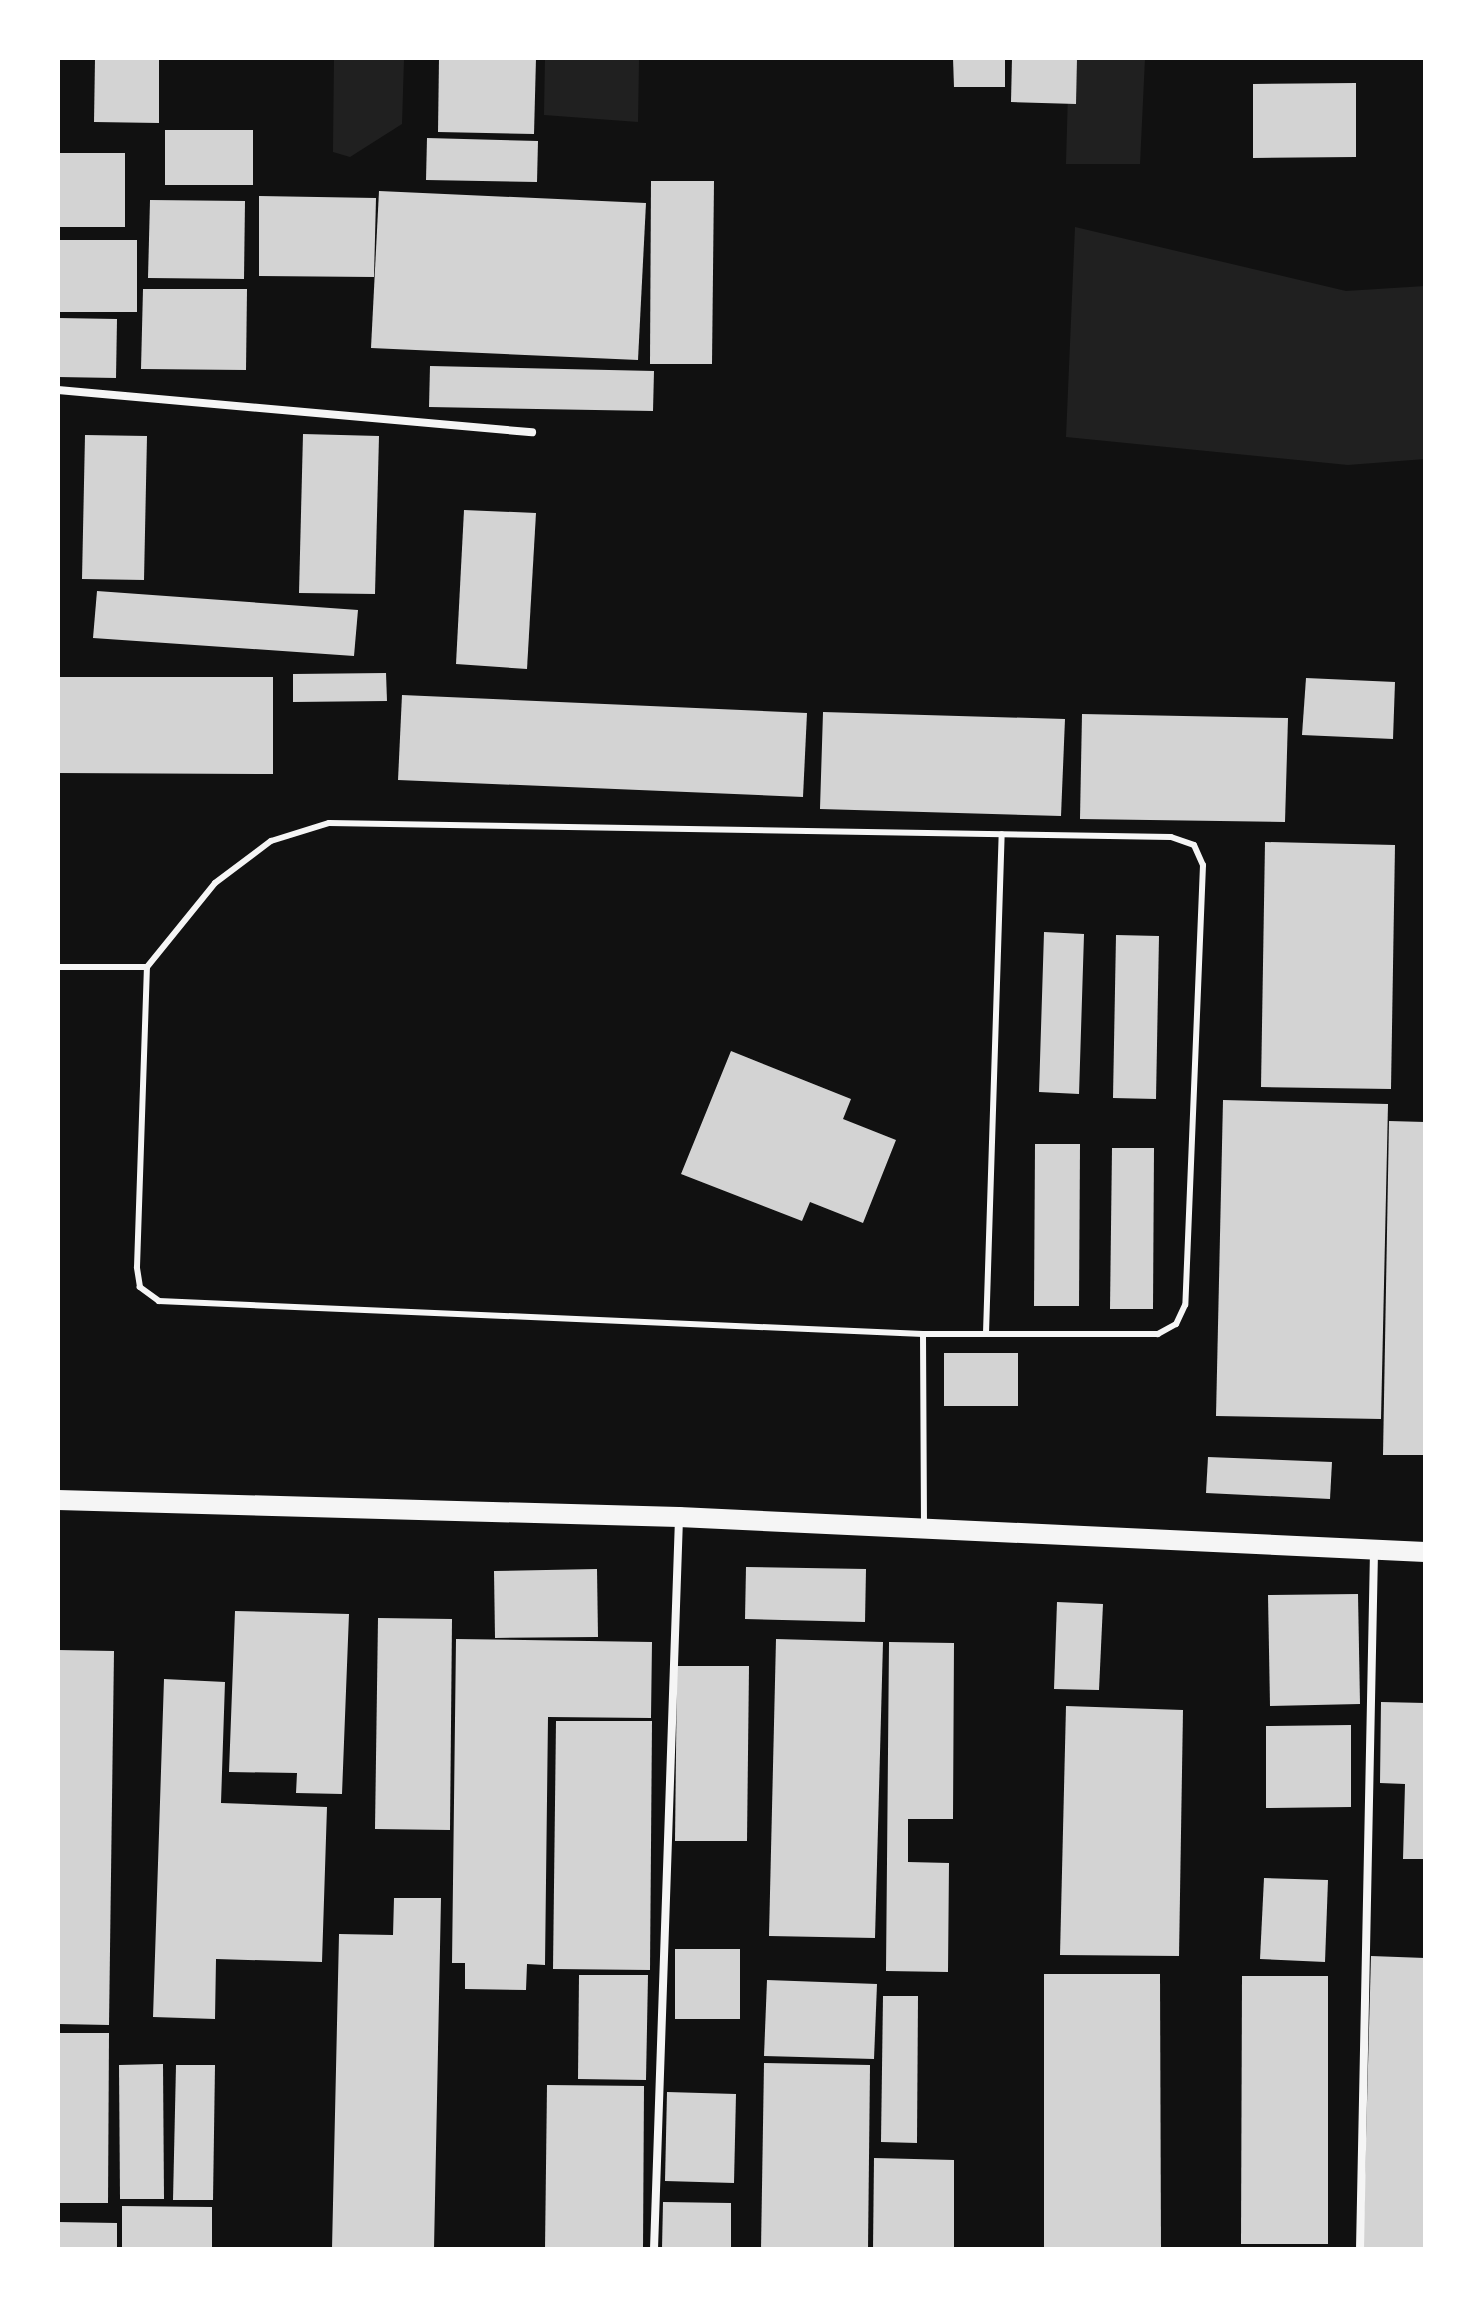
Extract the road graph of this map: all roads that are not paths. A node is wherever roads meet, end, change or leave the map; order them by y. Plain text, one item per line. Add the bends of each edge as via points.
1 (58, 390) edge
2 (532, 432) dead end
3 (1002, 834) junction
4 (58, 967) edge
5 (147, 967) junction
6 (986, 1333) junction
7 (923, 1334) junction
8 (58, 1500) edge
9 (679, 1517) junction
10 (924, 1531) junction
11 (1374, 1550) junction
12 (1425, 1552) edge
13 (654, 2249) edge
14 (1360, 2249) edge

1 - 2 street
3 - 5 lane via 329,823 271,841 215,883
3 - 6 lane
3 - 6 lane via 1171,837 1194,845 1203,865 1185,1305 1176,1324 1158,1334
4 - 5 lane
5 - 7 lane via 137,1267 140,1287 159,1301
6 - 7 lane
7 - 10 lane
8 - 9 main road
9 - 10 main road
9 - 13 street
10 - 11 main road
11 - 12 main road
11 - 14 street

